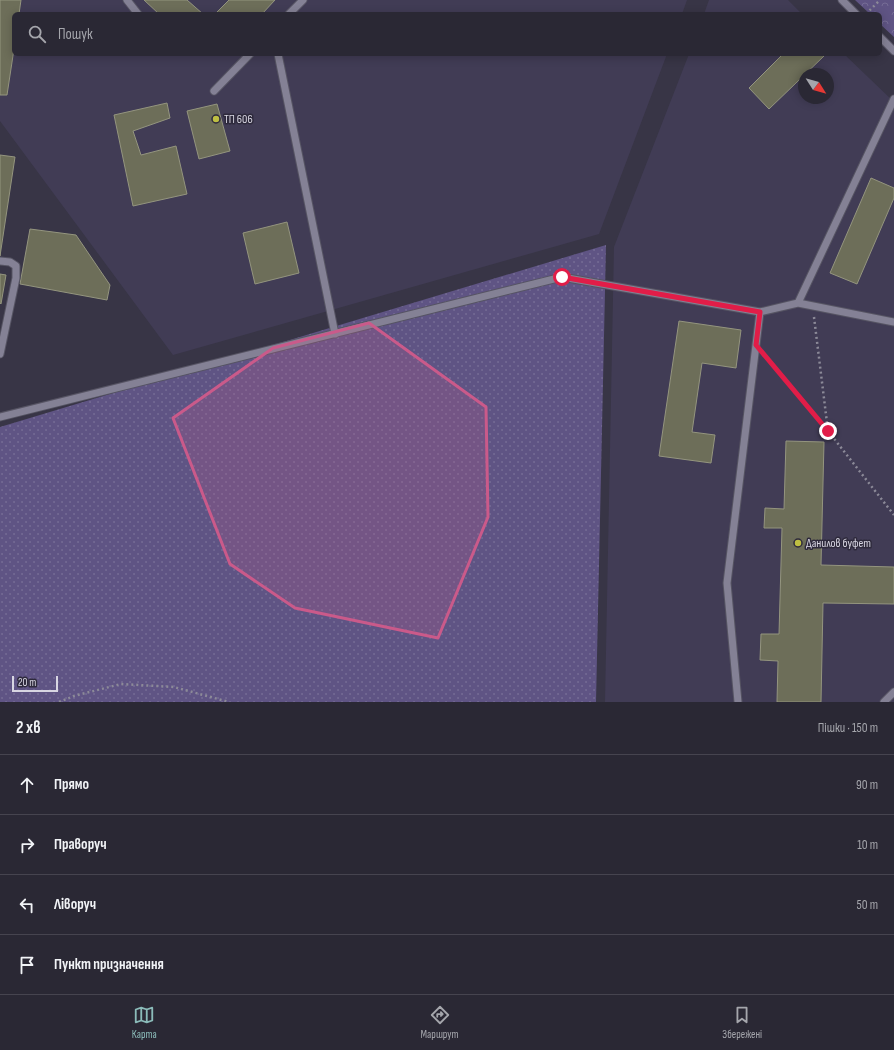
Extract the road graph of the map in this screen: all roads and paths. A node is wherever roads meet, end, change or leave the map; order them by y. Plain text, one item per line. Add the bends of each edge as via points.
1 (127, 0) edge
2 (303, 0) edge
3 (842, 0) edge
4 (880, 0) edge
5 (136, 12) edge
6 (291, 12) edge
7 (854, 12) edge
8 (868, 12) edge
9 (882, 39) edge
10 (894, 51) edge
11 (248, 56) edge
12 (278, 56) edge
13 (214, 91) dead end
14 (894, 99) edge
15 (0, 260) edge
16 (798, 303) junction
17 (813, 306) junction
18 (760, 312) junction
19 (894, 322) edge
20 (334, 334) junction
21 (756, 345) junction
22 (0, 354) edge
23 (0, 417) edge
24 (828, 431) junction
25 (894, 515) edge
26 (894, 692) edge
27 (59, 702) edge
28 (229, 702) edge
29 (738, 702) edge
30 (884, 702) edge

1 - 5 lane
2 - 6 lane
3 - 7 lane
4 - 8 path
9 - 10 lane
11 - 13 lane
12 - 20 lane
14 - 16 lane
15 - 22 lane via 16,266 16,278
16 - 17 lane
16 - 18 lane
17 - 19 lane
17 - 24 path
18 - 20 lane via 562,277
18 - 21 lane
20 - 23 lane
21 - 24 path
21 - 29 lane via 727,583
24 - 25 path
26 - 30 lane
27 - 28 path via 121,684 174,687

